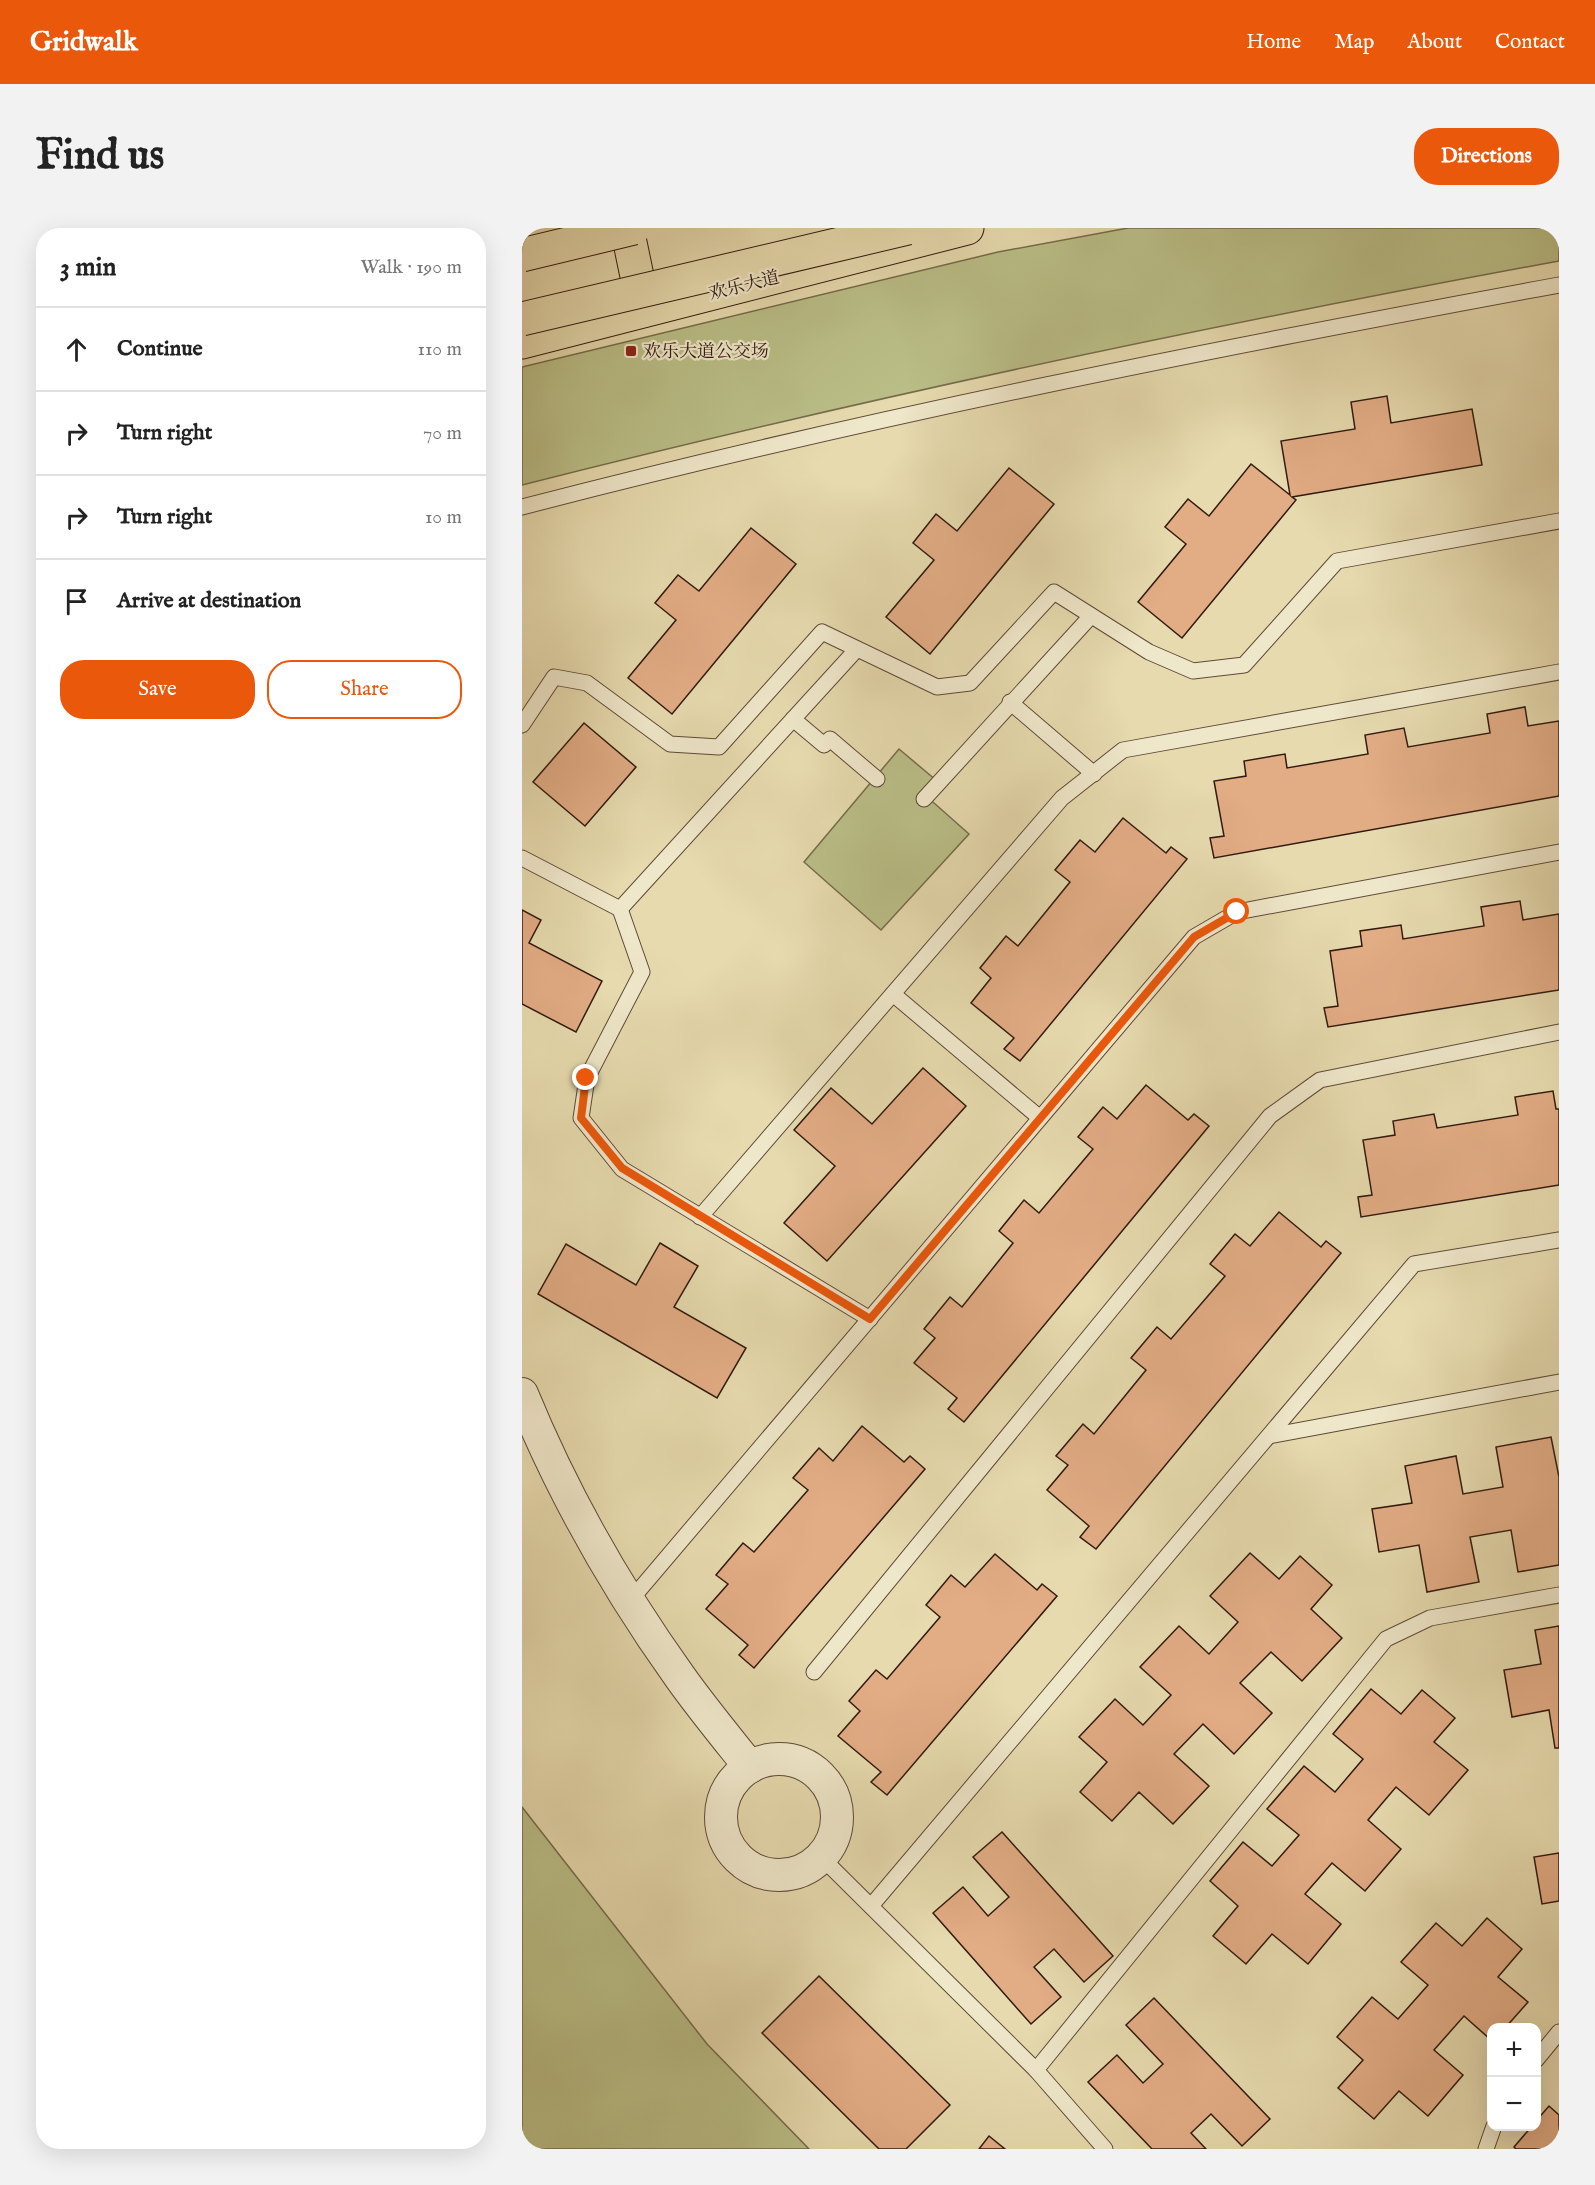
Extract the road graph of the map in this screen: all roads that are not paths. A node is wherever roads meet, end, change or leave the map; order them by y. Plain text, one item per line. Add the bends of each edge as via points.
1 (627, 228) edge
2 (634, 228) edge
3 (908, 228) edge
4 (967, 228) edge
5 (522, 255) edge
6 (1559, 285) edge
7 (644, 310) junction
8 (522, 319) edge
9 (522, 342) edge
10 (522, 507) edge
11 (1559, 521) edge
12 (1091, 616) junction
13 (857, 649) junction
14 (1559, 672) edge
15 (1010, 702) junction
16 (793, 719) junction
17 (522, 724) edge
18 (1094, 774) junction
19 (877, 779) dead end
20 (924, 800) dead end
21 (1559, 852) edge
22 (522, 858) edge
23 (620, 909) junction
24 (893, 994) junction
25 (1559, 1032) edge
26 (1040, 1118) junction
27 (700, 1216) junction
28 (1559, 1240) edge
29 (870, 1319) junction
30 (1559, 1382) edge
31 (522, 1394) edge
32 (1269, 1436) junction
33 (1559, 1594) edge
34 (630, 1602) junction
35 (814, 1672) dead end
36 (750, 1767) junction
37 (821, 1857) junction
38 (870, 1906) junction
39 (1559, 2032) edge
40 (1541, 2054) edge
41 (1036, 2070) junction
42 (1493, 2131) edge
43 (1105, 2149) edge
44 (1486, 2149) edge

1 - 7 main road
2 - 5 main road, bridge
3 - 8 main road, 欢乐大道, bridge
4 - 7 main road, 欢乐大道
6 - 10 lane via 1299,333 746,451
7 - 9 main road, 欢乐大道
11 - 12 lane via 1336,561 1244,665 1193,671 1149,652
12 - 13 lane via 1054,592 970,683 937,687
12 - 15 lane
13 - 16 lane
13 - 17 lane via 822,632 719,747 670,744 586,683 554,677
14 - 18 lane via 1123,750
15 - 18 lane
15 - 20 lane
16 - 19 lane via 824,746 830,739
16 - 23 lane
18 - 24 lane via 1062,798
21 - 26 lane via 1237,912 1194,937
22 - 23 lane
23 - 27 lane via 642,972 586,1078 581,1118 622,1168
24 - 26 lane
24 - 27 lane
25 - 35 lane via 1320,1080 1270,1116
26 - 29 lane
27 - 29 lane
28 - 32 lane via 1414,1264
29 - 34 lane
30 - 32 lane
31 - 34 street via 581,1520
32 - 38 lane
33 - 41 lane via 1430,1618 1386,1639
34 - 36 street via 680,1677
36 - 37 street via 765,1760 782,1759 813,1769 825,1781 835,1803 837,1828
36 - 37 street via 736,1777 721,1806 724,1839 733,1853 752,1869 776,1875 793,1874
37 - 38 lane
38 - 41 lane
39 - 40 lane
41 - 43 lane
42 - 44 lane

